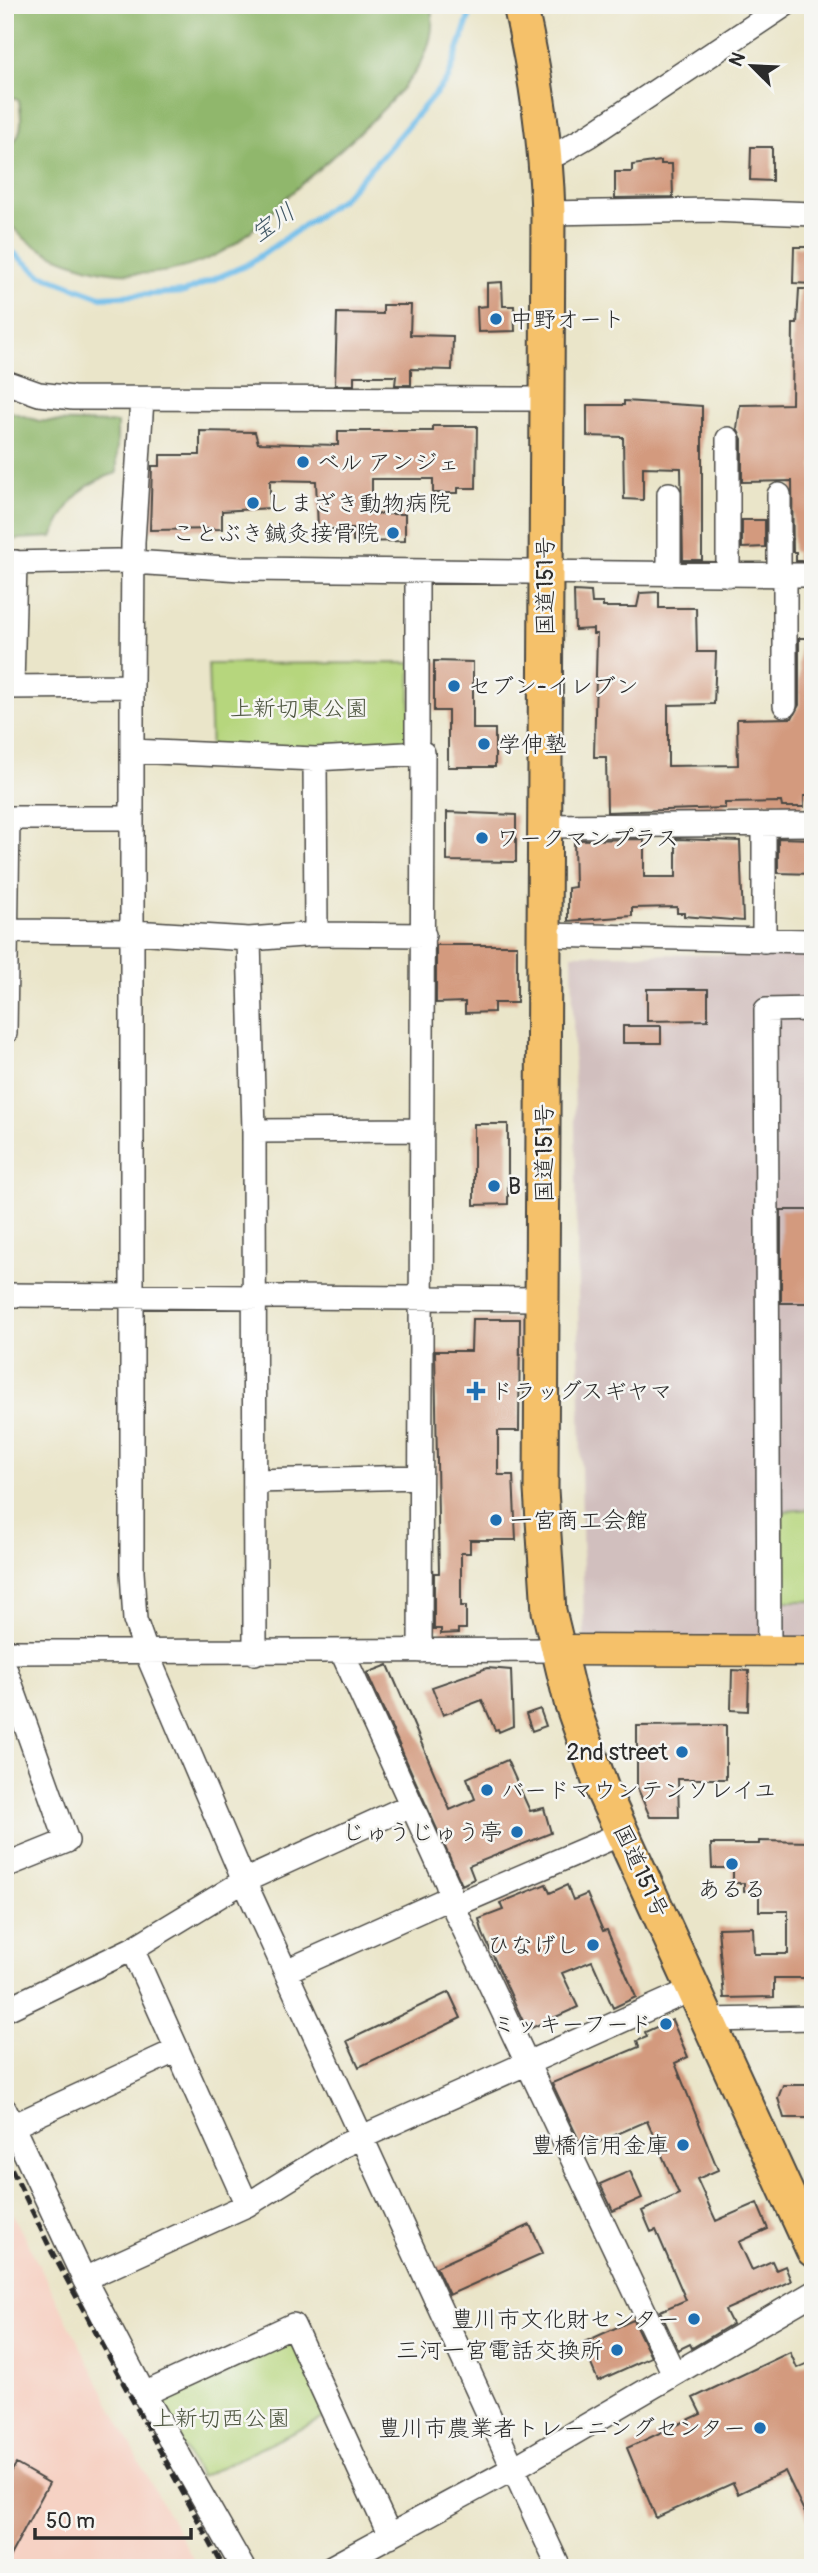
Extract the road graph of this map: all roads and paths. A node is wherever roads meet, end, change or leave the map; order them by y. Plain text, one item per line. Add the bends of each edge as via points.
1 (520, 5) edge
2 (785, 5) edge
3 (546, 157) junction
4 (548, 213) junction
5 (813, 214) edge
6 (5, 382) edge
7 (142, 399) junction
8 (546, 399) junction
9 (728, 439) dead end
10 (668, 494) dead end
11 (779, 495) dead end
12 (133, 562) junction
13 (10, 563) edge
14 (417, 570) junction
15 (545, 572) junction
16 (669, 574) junction
17 (729, 575) junction
18 (782, 575) junction
19 (813, 575) edge
20 (132, 685) junction
21 (9, 687) edge
22 (785, 705) dead end
23 (417, 740) dead end
24 (132, 751) junction
25 (315, 759) junction
26 (7, 818) edge
27 (132, 818) junction
28 (813, 824) edge
29 (764, 825) junction
30 (545, 826) junction
31 (6, 931) edge
32 (133, 932) junction
33 (316, 934) junction
34 (424, 935) junction
35 (545, 935) junction
36 (249, 939) junction
37 (764, 941) junction
38 (813, 942) edge
39 (813, 1009) edge
40 (5, 1033) edge
41 (422, 1130) junction
42 (254, 1131) junction
43 (133, 1294) junction
44 (254, 1294) junction
45 (5, 1295) edge
46 (420, 1297) junction
47 (543, 1299) junction
48 (420, 1477) junction
49 (255, 1481) junction
50 (557, 1650) junction
51 (769, 1650) junction
52 (421, 1651) junction
53 (813, 1651) edge
54 (5, 1652) edge
55 (342, 1652) junction
56 (255, 1653) junction
57 (147, 1654) junction
58 (5, 1668) edge
59 (411, 1805) junction
60 (623, 1833) junction
61 (5, 1866) edge
62 (244, 1881) junction
63 (451, 1902) junction
64 (132, 1949) junction
65 (286, 1970) junction
66 (695, 1989) junction
67 (5, 2010) edge
68 (813, 2018) edge
69 (709, 2020) junction
70 (177, 2050) junction
71 (526, 2062) junction
72 (9, 2118) edge
73 (362, 2137) junction
74 (247, 2205) junction
75 (813, 2250) edge
76 (84, 2279) junction
77 (813, 2292) edge
78 (674, 2374) junction
79 (144, 2393) junction
80 (514, 2468) junction
81 (390, 2536) junction
82 (243, 2568) edge
83 (330, 2568) edge
84 (559, 2568) edge

1 - 3 highway, 国道151号 via 537,81
2 - 3 street via 590,135
3 - 4 highway, 国道151号
4 - 5 street via 712,209
4 - 8 highway, 国道151号
6 - 7 street via 39,394
7 - 8 street
7 - 12 street
8 - 15 highway, 国道151号
9 - 17 street
10 - 16 street
11 - 18 street
12 - 13 street
12 - 14 street via 241,569
12 - 20 street
13 - 21 street
14 - 15 street
14 - 23 street
15 - 16 street
15 - 30 highway, 国道151号
16 - 17 street
17 - 18 street
18 - 19 street
18 - 22 street
20 - 21 street
20 - 24 street
24 - 25 street
24 - 27 street
25 - 33 street
25 - 34 street via 423,753
26 - 27 street
26 - 31 street
27 - 32 street
28 - 29 street
29 - 30 street
29 - 37 street
30 - 35 highway, 国道151号
31 - 32 street
31 - 40 street
32 - 36 street
32 - 43 street
33 - 34 street
33 - 36 street
34 - 41 street
35 - 37 street
35 - 47 highway, 国道151号
36 - 42 street
37 - 38 street
39 - 51 street via 766,1010
41 - 42 street
41 - 46 street
42 - 44 street
43 - 44 street
43 - 45 street
43 - 57 street via 132,1572 135,1620
44 - 46 street
44 - 49 street
46 - 47 street
46 - 48 street
47 - 50 highway, 国道151号 via 543,1558
48 - 49 street
48 - 52 street
49 - 56 street
50 - 51 main road
50 - 52 street
50 - 60 highway, 国道151号 via 570,1702
51 - 53 main road
52 - 55 street
54 - 57 street
55 - 56 street
55 - 59 street
56 - 57 street
57 - 62 street
58 - 61 street via 67,1841
59 - 62 street
59 - 63 street via 447,1883
60 - 63 street
60 - 66 highway, 国道151号
62 - 64 street
62 - 65 street
63 - 65 street
63 - 71 street
64 - 67 street
64 - 70 street
65 - 73 street
66 - 69 highway, 国道151号
66 - 71 street
68 - 69 street
69 - 75 highway, 国道151号
70 - 72 street
70 - 74 street
71 - 73 street
71 - 78 street
72 - 76 street
73 - 74 street
73 - 80 street
74 - 76 street
76 - 79 street
77 - 78 street
78 - 80 street
79 - 81 street via 293,2325
79 - 82 street
80 - 81 street
80 - 84 street
81 - 83 street

